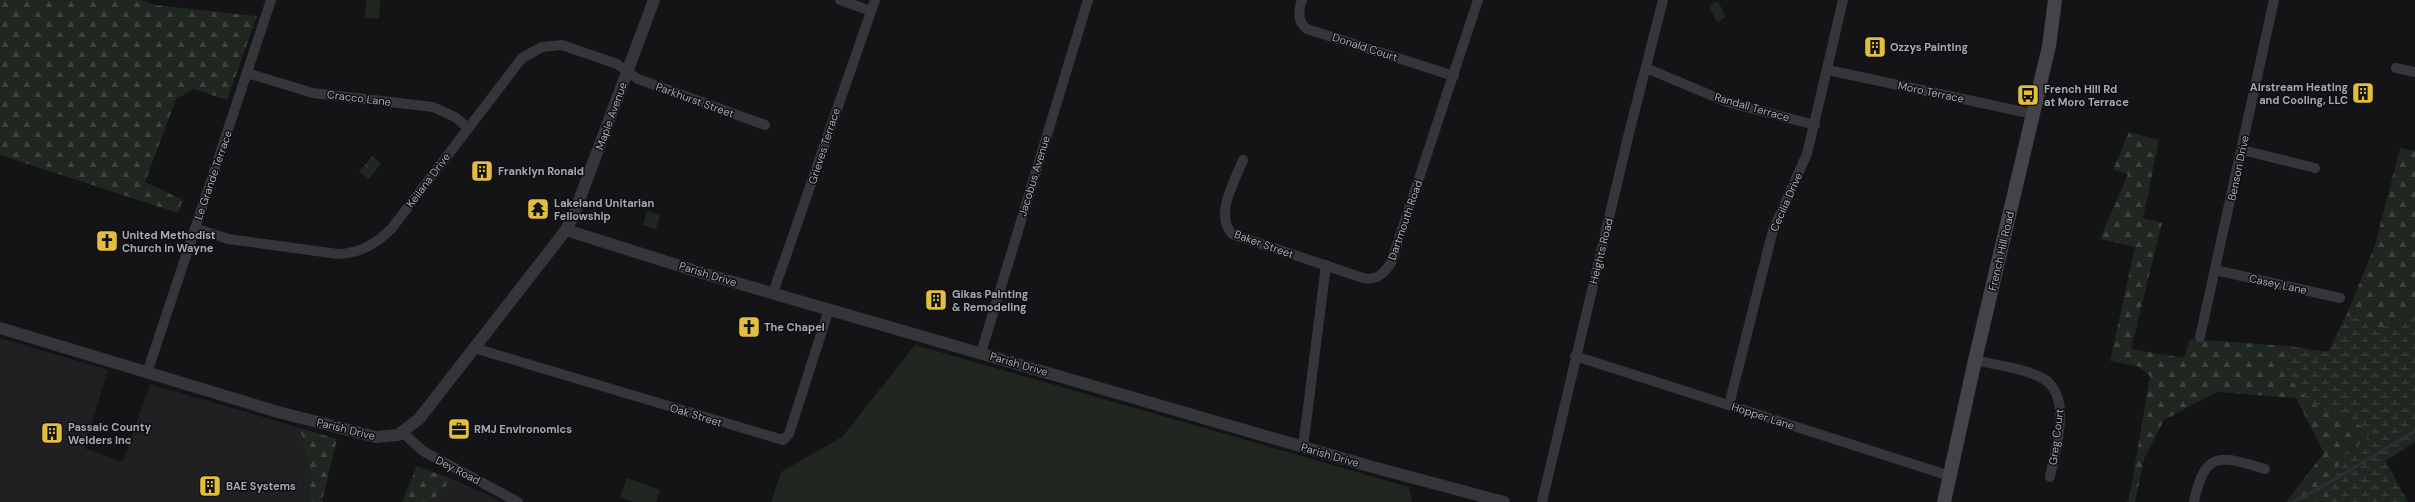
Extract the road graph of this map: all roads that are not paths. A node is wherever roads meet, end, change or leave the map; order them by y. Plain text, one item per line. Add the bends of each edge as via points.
1 (271, 0) edge
2 (654, 0) edge
3 (840, 0) edge
4 (875, 0) edge
5 (1088, 0) edge
6 (1302, 0) edge
7 (1478, 0) edge
8 (1663, 0) edge
9 (1843, 0) edge
10 (2055, 0) edge
11 (2274, 0) edge
12 (872, 11) junction
13 (1646, 68) junction
14 (2396, 68) dead end
15 (1828, 70) junction
16 (627, 72) junction
17 (2415, 72) edge
18 (247, 73) junction
19 (1454, 76) junction
20 (2033, 114) junction
21 (766, 125) dead end
22 (1815, 125) junction
23 (468, 128) junction
24 (2242, 150) junction
25 (1243, 160) dead end
26 (2315, 168) dead end
27 (195, 228) junction
28 (566, 230) junction
29 (1326, 265) junction
30 (2215, 270) junction
31 (773, 293) junction
32 (2340, 298) dead end
33 (829, 309) junction
34 (0, 328) edge
35 (2200, 337) dead end
36 (474, 348) junction
37 (981, 353) junction
38 (1575, 356) junction
39 (1974, 360) junction
40 (147, 373) junction
41 (1729, 405) junction
42 (402, 432) junction
43 (1303, 447) junction
44 (2265, 469) dead end
45 (1950, 476) junction
46 (2050, 478) dead end
47 (518, 502) edge
48 (1504, 502) edge
49 (1542, 502) edge
50 (1944, 502) edge
51 (2194, 502) edge

1 - 18 street, Le Grande Terrace
2 - 16 street, Maple Avenue
3 - 12 street
4 - 12 street, Grieves Terrace
5 - 37 street, Jacobus Avenue
6 - 19 street, Donald Court via 1298,14 1303,26 1308,29
7 - 19 street, Dartmouth Road
8 - 13 street, Heights Road
9 - 15 street, Cecilia Drive
10 - 20 main road, French Hill Road via 2049,46
11 - 24 street, Benson Drive
12 - 31 street, Grieves Terrace
13 - 22 street, Randall Terrace via 1726,102
13 - 38 street, Heights Road
14 - 17 street
15 - 20 street, Moro Terrace
15 - 22 street, Cecilia Drive
16 - 21 street, Parkhurst Street via 638,80
16 - 23 street, Keilana Drive via 617,64 568,47 542,47 522,58
16 - 28 street, Maple Avenue via 589,178
18 - 23 street, Cracco Lane via 312,92 433,107 455,117
18 - 27 street, Le Grande Terrace
19 - 29 street, Dartmouth Road via 1391,263 1379,276 1368,280
20 - 39 main road, French Hill Road
22 - 41 street, Cecilia Drive via 1807,154 1773,230
23 - 27 street, Keilana Drive via 392,228 372,245 360,251 338,254 247,242 228,239
24 - 26 street
24 - 30 street, Benson Drive
25 - 29 street, Baker Street via 1224,215 1228,229 1235,236
27 - 40 street, Le Grande Terrace
28 - 31 street, Parish Drive
28 - 36 street, Parish Drive
29 - 43 street
30 - 32 street, Casey Lane
30 - 35 street, Benson Drive
31 - 33 street, Parish Drive
33 - 36 street, Oak Street via 789,434 783,440
33 - 37 street, Parish Drive
34 - 40 street, Parish Drive
36 - 42 street, Parish Drive via 419,419
37 - 43 street, Parish Drive
38 - 41 street, Hopper Lane
38 - 49 street, Heights Road
39 - 45 main road, French Hill Road
39 - 46 street, Greg Court via 2043,378 2053,386 2060,400 2061,412
40 - 42 street, Parish Drive via 365,435 384,438
41 - 45 street, Hopper Lane
42 - 47 street, Dey Road via 423,451
43 - 48 street, Parish Drive
44 - 51 street via 2229,458 2213,461 2204,469
45 - 50 main road, French Hill Road

